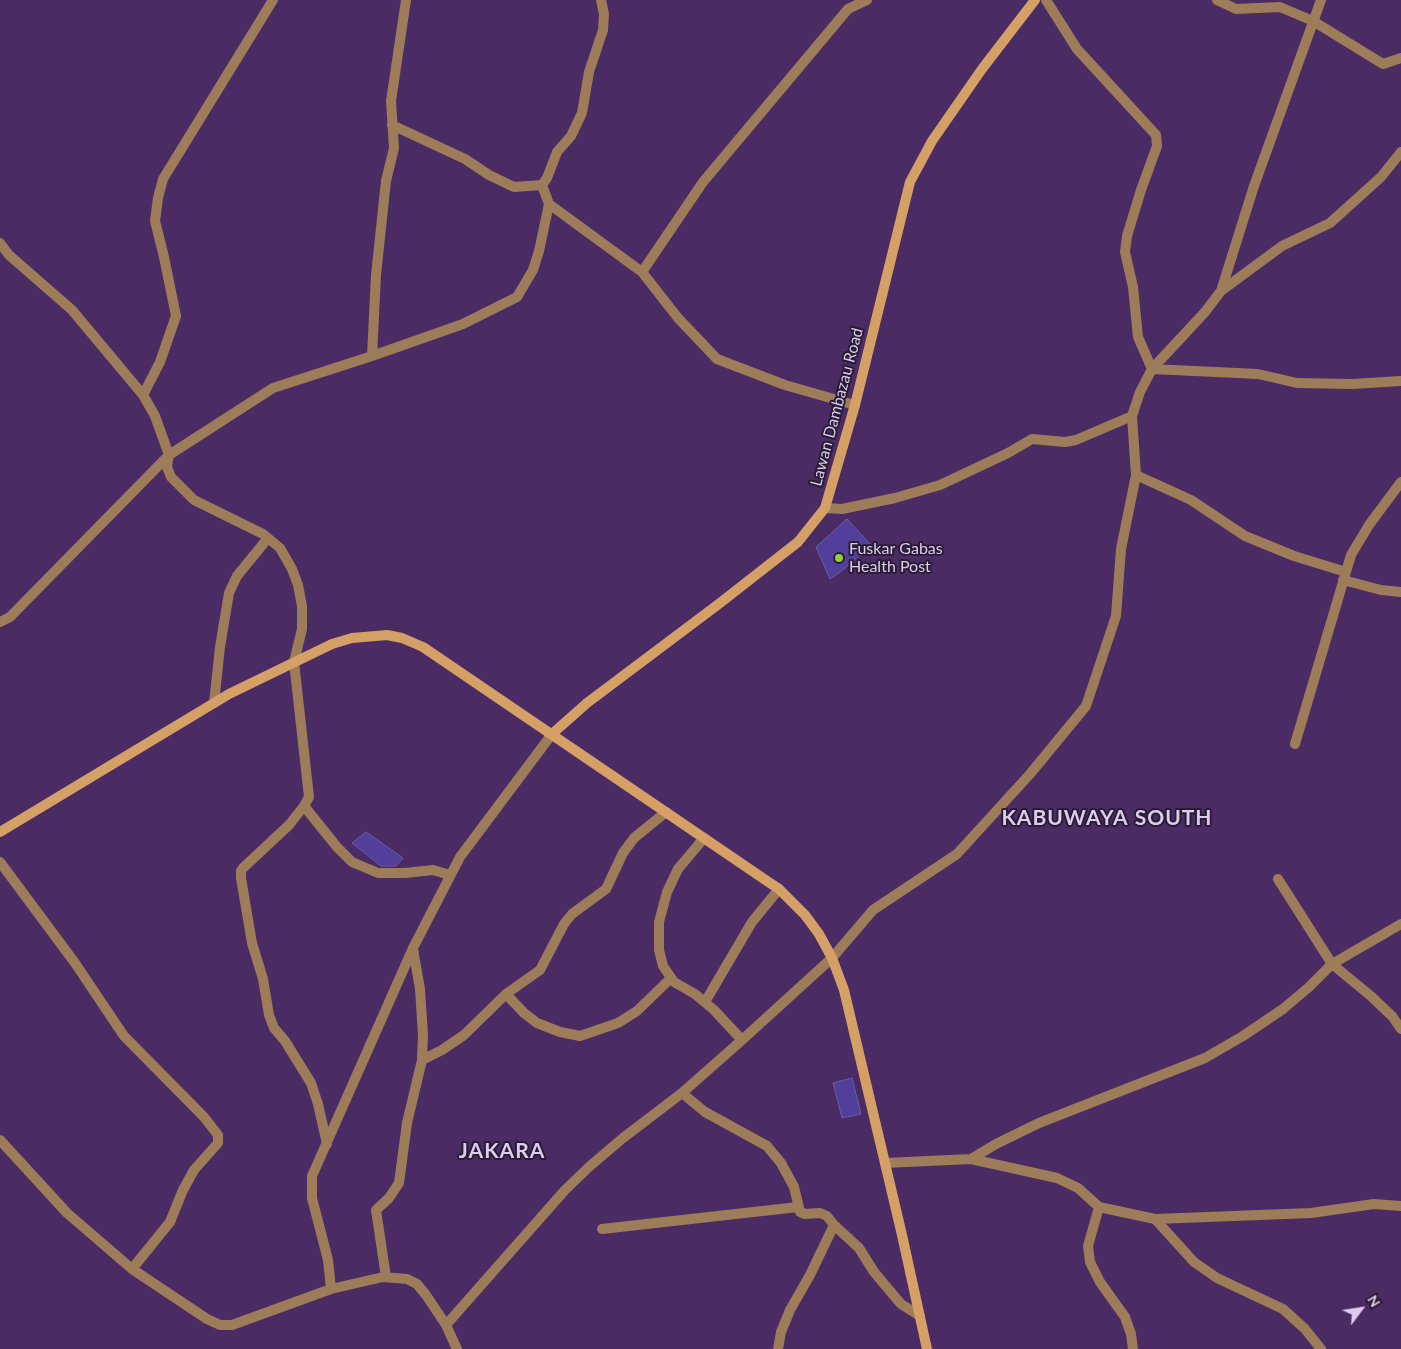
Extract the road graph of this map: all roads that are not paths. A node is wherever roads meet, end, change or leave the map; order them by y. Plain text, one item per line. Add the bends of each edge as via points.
1 (273, 0) edge
2 (406, 0) edge
3 (601, 0) edge
4 (867, 0) edge
5 (1035, 0) edge
6 (1046, 0) edge
7 (1217, 0) edge
8 (1320, 0) edge
9 (1313, 21) junction
10 (1401, 58) edge
11 (392, 125) junction
12 (1401, 152) edge
13 (542, 185) junction
14 (549, 204) junction
15 (0, 243) edge
16 (642, 272) junction
17 (1221, 291) junction
18 (372, 356) junction
19 (1152, 369) junction
20 (1401, 381) edge
21 (143, 394) junction
22 (855, 405) junction
23 (1132, 416) junction
24 (170, 455) junction
25 (1136, 475) junction
26 (1401, 482) edge
27 (825, 508) junction
28 (268, 538) junction
29 (1345, 576) junction
30 (1401, 592) edge
31 (0, 622) edge
32 (294, 662) junction
33 (214, 703) junction
34 (552, 734) junction
35 (1295, 744) dead end
36 (304, 806) junction
37 (666, 812) junction
38 (0, 832) edge
39 (704, 838) junction
40 (0, 862) edge
41 (450, 875) junction
42 (1278, 879) dead end
43 (779, 889) junction
44 (1401, 924) edge
45 (412, 948) junction
46 (832, 958) junction
47 (1332, 964) junction
48 (671, 978) junction
49 (506, 994) junction
50 (705, 1002) junction
51 (1401, 1029) edge
52 (742, 1040) junction
53 (422, 1060) junction
54 (682, 1093) junction
55 (0, 1140) edge
56 (327, 1144) junction
57 (971, 1159) junction
58 (885, 1163) junction
59 (1401, 1206) edge
60 (798, 1207) junction
61 (1099, 1207) junction
62 (1155, 1219) junction
63 (834, 1225) junction
64 (602, 1229) dead end
65 (132, 1269) junction
66 (386, 1277) junction
67 (331, 1289) junction
68 (920, 1316) junction
69 (446, 1325) junction
70 (457, 1349) edge
71 (778, 1349) edge
72 (928, 1349) edge
73 (1133, 1349) edge
74 (1321, 1349) edge

1 - 21 street via 164,179 155,221 176,316 160,362
2 - 11 street via 391,101
3 - 13 street via 603,30 582,113 557,152
4 - 16 street via 848,9 704,182
5 - 22 main road, Lawan Dambazau Road via 932,141 910,182
6 - 19 street via 1077,49 1156,135 1157,146 1141,190 1125,252 1133,287 1138,337
7 - 9 street via 1236,9 1280,7
8 - 9 street
9 - 10 street via 1384,64
9 - 17 street via 1254,186
11 - 13 street via 465,159 514,187
11 - 18 street via 394,148 386,181 376,275
12 - 17 street via 1381,177 1330,223 1282,246
13 - 14 street
14 - 16 street
14 - 18 street via 533,270 517,297 463,324
15 - 21 street via 9,255 72,310
16 - 22 street via 678,318 717,359 785,385
17 - 19 street
18 - 24 street via 273,388
19 - 20 street via 1258,374 1297,383
19 - 23 street
21 - 24 street
22 - 27 main road, Lawan Dambazau Road
23 - 25 street
23 - 27 street via 1076,440 1032,439 940,485 842,509
24 - 28 street via 167,466 171,477 194,500
24 - 31 street via 10,617
25 - 29 street via 1191,500 1245,536
25 - 46 street via 1121,549 1116,616 1086,706 957,854 873,910
26 - 29 street via 1351,555
27 - 34 main road, Lawan Dambazau Road via 798,542 587,703
28 - 32 street via 280,548 298,585 302,629
28 - 33 street via 237,576 230,593
29 - 30 street via 1380,590
29 - 35 street
32 - 33 main road
32 - 34 main road via 352,638 387,635 402,638 423,647
32 - 36 street via 309,797
33 - 38 main road
34 - 37 main road
34 - 41 street
36 - 41 street via 352,862 378,873 433,870
36 - 56 street via 289,825 243,868 241,878 269,1014 274,1028 311,1083
37 - 39 main road
37 - 49 street via 634,838 606,889 572,914 564,924 540,970
39 - 43 main road
39 - 48 street via 678,869 667,892 659,922 659,950 663,966
40 - 65 street via 124,1036 218,1135 218,1143 194,1170 170,1222
41 - 45 street
42 - 47 street
43 - 46 main road via 820,934
43 - 50 street via 752,922
44 - 47 street
45 - 53 street via 420,989
45 - 56 street
46 - 52 street
46 - 58 main road via 844,990
47 - 51 street via 1372,997
47 - 57 street via 1283,1009 1205,1058 1039,1123
48 - 49 street via 636,1011 618,1023 580,1036 537,1023
48 - 50 street
49 - 53 street via 464,1035
50 - 52 street
52 - 54 street
53 - 66 street via 399,1183 376,1210
54 - 60 street via 706,1112 767,1146 794,1187
54 - 69 street via 590,1166
55 - 65 street via 67,1213
56 - 67 street via 312,1176 312,1198 328,1260
57 - 58 street
57 - 61 street via 1057,1178 1078,1188
58 - 68 main road
59 - 62 street via 1374,1204 1311,1213
60 - 63 street via 802,1214 824,1213
60 - 64 street
61 - 62 street
61 - 73 street via 1088,1246 1090,1262 1124,1317
62 - 74 street via 1194,1262 1216,1278 1283,1309
63 - 68 street via 859,1248 901,1304
63 - 71 street via 790,1310
65 - 67 street via 207,1320 220,1325 232,1325
66 - 67 street
66 - 69 street via 417,1284
68 - 72 main road
69 - 70 street

